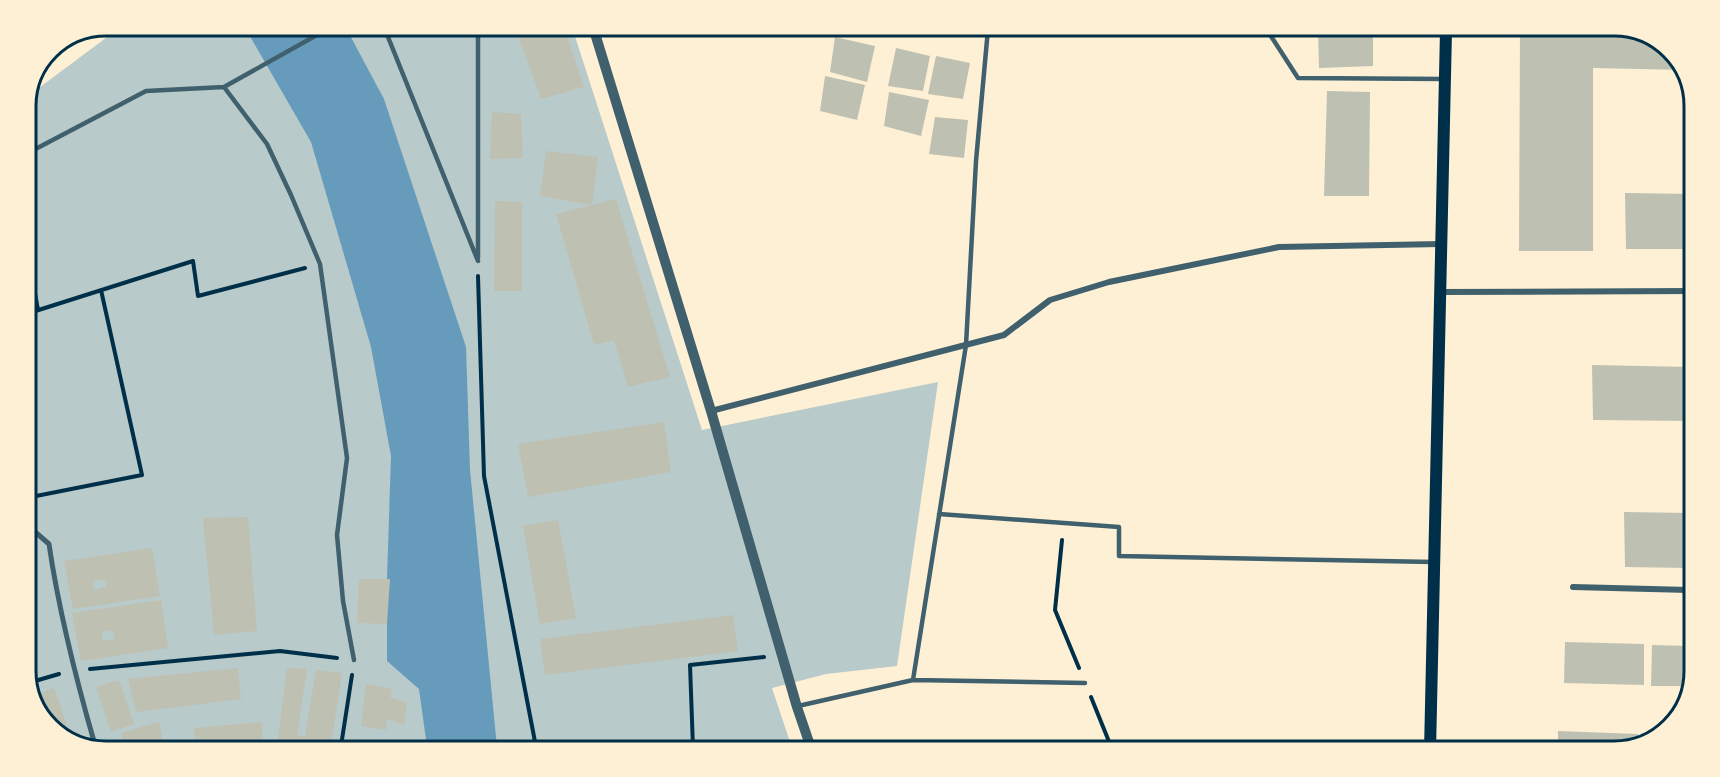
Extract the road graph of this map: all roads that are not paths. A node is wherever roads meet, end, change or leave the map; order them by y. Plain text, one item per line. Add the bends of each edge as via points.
1 (316, 36) edge
2 (388, 36) edge
3 (478, 36) edge
4 (596, 36) edge
5 (987, 36) edge
6 (1271, 36) edge
7 (1446, 36) edge
8 (1445, 79) junction
9 (224, 87) junction
10 (36, 149) edge
11 (1441, 244) junction
12 (1684, 291) edge
13 (1439, 292) junction
14 (966, 345) junction
15 (711, 411) junction
16 (939, 514) junction
17 (36, 533) edge
18 (1434, 562) junction
19 (1573, 587) dead end
20 (1684, 590) edge
21 (354, 660) road end
22 (913, 680) junction
23 (1085, 683) road end
24 (797, 707) junction
25 (94, 740) edge
26 (809, 741) edge
27 (1430, 741) edge

1 - 9 lane
2 - 3 lane via 478,261
4 - 15 street
5 - 14 lane
6 - 8 lane via 1298,78
7 - 8 main road
8 - 11 main road
9 - 10 lane via 146,91
9 - 21 lane via 267,144 320,264 347,458 337,535
11 - 13 main road
11 - 14 street via 1279,247 1108,282 1050,300 1004,335
12 - 13 street
13 - 18 main road
14 - 15 street
14 - 16 lane
15 - 24 street
16 - 18 lane via 1119,528 1119,556
16 - 22 lane
17 - 25 street via 49,544 73,670
18 - 27 main road
19 - 20 street
22 - 23 lane
22 - 24 lane
24 - 26 street

